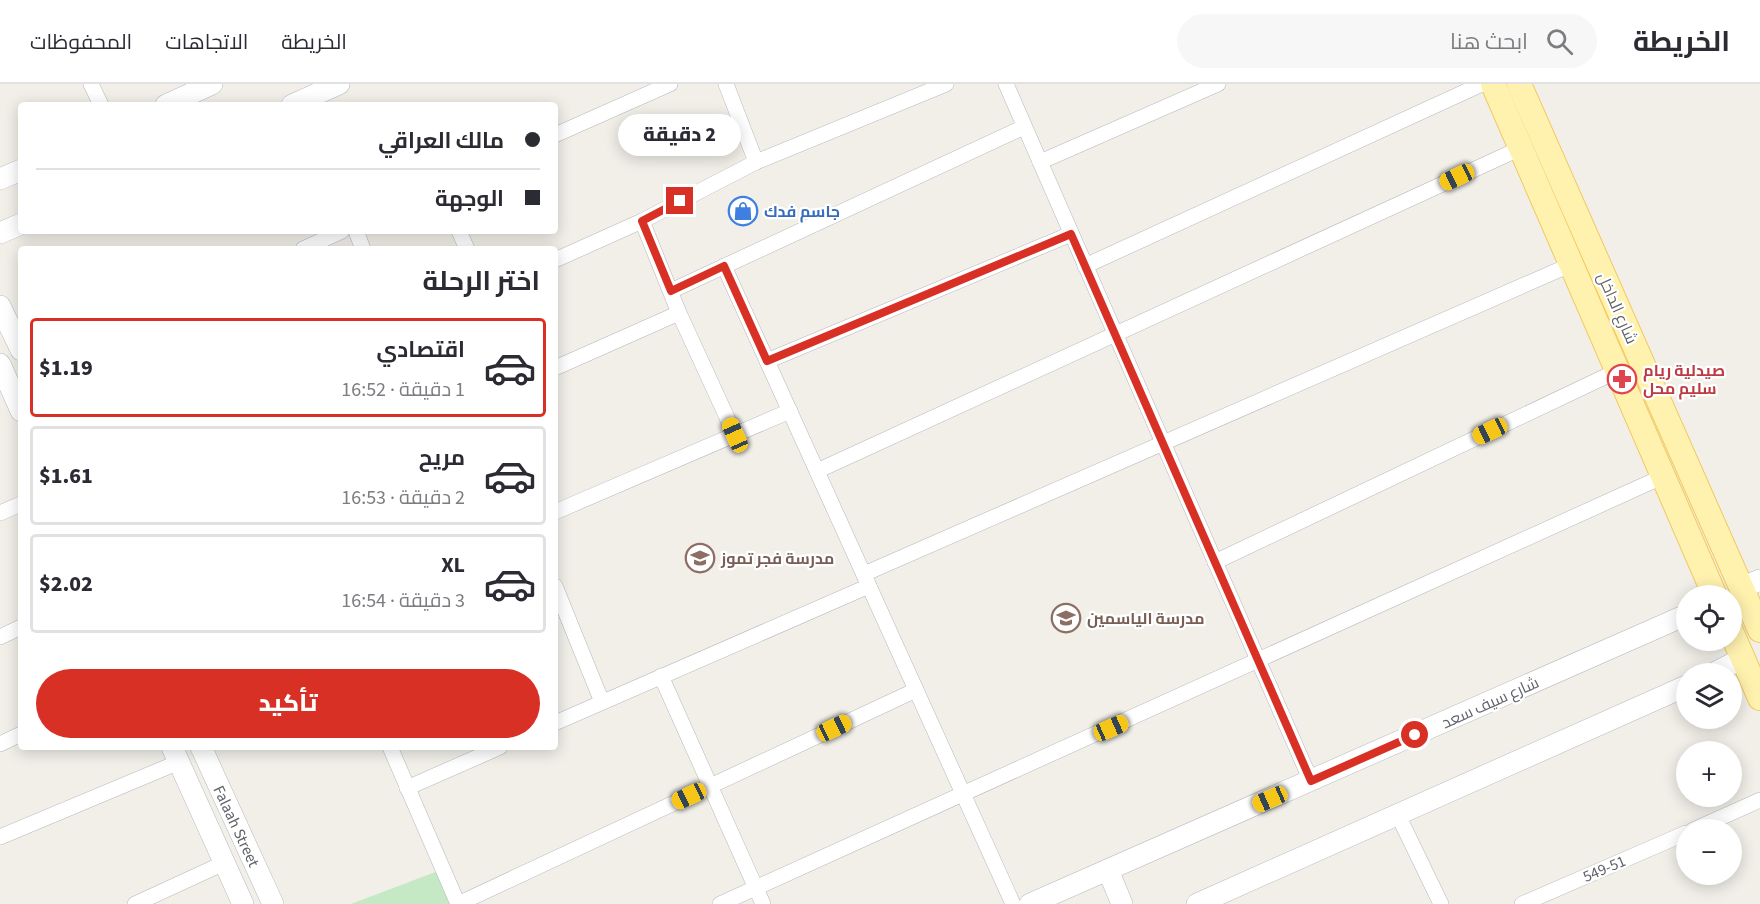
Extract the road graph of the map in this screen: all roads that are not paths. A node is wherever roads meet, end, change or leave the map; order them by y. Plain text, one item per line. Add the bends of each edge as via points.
1 (91, 84) edge
2 (212, 84) edge
3 (339, 84) edge
4 (670, 84) edge
5 (726, 84) edge
6 (945, 84) edge
7 (1006, 84) edge
8 (1218, 84) edge
9 (1482, 84) edge
10 (1493, 84) edge
11 (1519, 84) edge
12 (100, 102) edge
13 (173, 102) edge
14 (303, 102) edge
15 (1024, 127) junction
16 (558, 134) edge
17 (1521, 148) junction
18 (756, 162) junction
19 (1040, 162) junction
20 (18, 171) edge
21 (0, 179) edge
22 (642, 221) junction
23 (18, 225) edge
24 (0, 233) edge
25 (336, 234) edge
26 (1071, 234) junction
27 (310, 246) edge
28 (558, 259) edge
29 (1570, 265) junction
30 (724, 266) junction
31 (1085, 266) junction
32 (671, 291) junction
33 (0, 306) edge
34 (679, 313) junction
35 (1115, 334) junction
36 (18, 344) edge
37 (767, 361) junction
38 (558, 367) edge
39 (1617, 371) junction
40 (3, 378) edge
41 (18, 406) edge
42 (790, 411) junction
43 (735, 435) junction
44 (1162, 442) junction
45 (817, 471) junction
46 (1664, 476) junction
47 (18, 505) edge
48 (558, 511) edge
49 (0, 513) edge
50 (1215, 562) junction
51 (866, 580) junction
52 (1750, 584) edge
53 (1711, 585) edge
54 (558, 599) edge
55 (1676, 619) edge
56 (18, 628) edge
57 (1760, 630) edge
58 (0, 637) edge
59 (1740, 651) edge
60 (1743, 658) junction
61 (1259, 661) junction
62 (1733, 663) edge
63 (661, 676) junction
64 (916, 690) junction
65 (1676, 690) edge
66 (1760, 698) edge
67 (602, 702) junction
68 (558, 722) edge
69 (18, 735) edge
70 (0, 744) edge
71 (202, 750) edge
72 (391, 750) edge
73 (493, 750) edge
74 (175, 754) edge
75 (1311, 781) junction
76 (711, 786) junction
77 (407, 788) junction
78 (963, 794) junction
79 (1760, 801) edge
80 (1398, 815) junction
81 (1718, 819) edge
82 (0, 837) edge
83 (1676, 837) edge
84 (224, 863) junction
85 (1108, 870) junction
86 (756, 888) junction
87 (135, 904) edge
88 (243, 904) edge
89 (273, 904) edge
90 (458, 904) edge
91 (720, 904) edge
92 (763, 904) edge
93 (1013, 904) edge
94 (1030, 904) edge
95 (1122, 904) edge
96 (1197, 904) edge
97 (1441, 904) edge
98 (1522, 904) edge

1 - 12 street
2 - 13 street
3 - 14 street
4 - 16 street
5 - 18 street
6 - 18 street
7 - 15 street
8 - 19 street
9 - 31 street
10 - 17 main road, شارع الداخل
11 - 52 main road, شارع الداخل
15 - 19 street
15 - 30 street
17 - 29 main road, شارع الداخل
17 - 35 street
18 - 22 street
19 - 26 street
20 - 21 street
22 - 28 street
22 - 32 street
23 - 24 street
25 - 27 street
26 - 31 street
26 - 37 street
29 - 39 main road, شارع الداخل
29 - 44 street
30 - 32 street
30 - 37 street
31 - 35 street
32 - 34 street
33 - 36 street
34 - 38 street
34 - 43 street
35 - 44 street
35 - 45 street
37 - 42 street
39 - 46 main road, شارع الداخل
39 - 50 street
40 - 41 street
42 - 43 street
42 - 45 street
43 - 48 street
44 - 50 street
44 - 51 street
45 - 51 street
46 - 53 main road, شارع الداخل
46 - 61 street
47 - 49 street
50 - 61 street
51 - 63 street
51 - 64 street
52 - 57 main road, شارع الداخل
54 - 67 street
55 - 75 street, شارع سيف سعد
56 - 58 street
59 - 60 main road
60 - 62 street
60 - 66 main road
61 - 75 street
61 - 78 street
63 - 67 street
63 - 76 street
64 - 76 street
64 - 78 street
65 - 80 street
67 - 68 street
69 - 70 street
71 - 89 street, Falaah Street
72 - 77 street
73 - 77 street
74 - 82 street
74 - 84 street, Falaah Street
75 - 85 street, شارع سيف سعد
76 - 86 street
76 - 90 street
77 - 90 street
78 - 86 street
78 - 93 street
79 - 81 street
80 - 96 street
80 - 97 street
83 - 98 street, 549-51
84 - 87 street
84 - 88 street, Falaah Street
85 - 94 street, شارع سيف سعد
85 - 95 street
86 - 91 street
86 - 92 street

